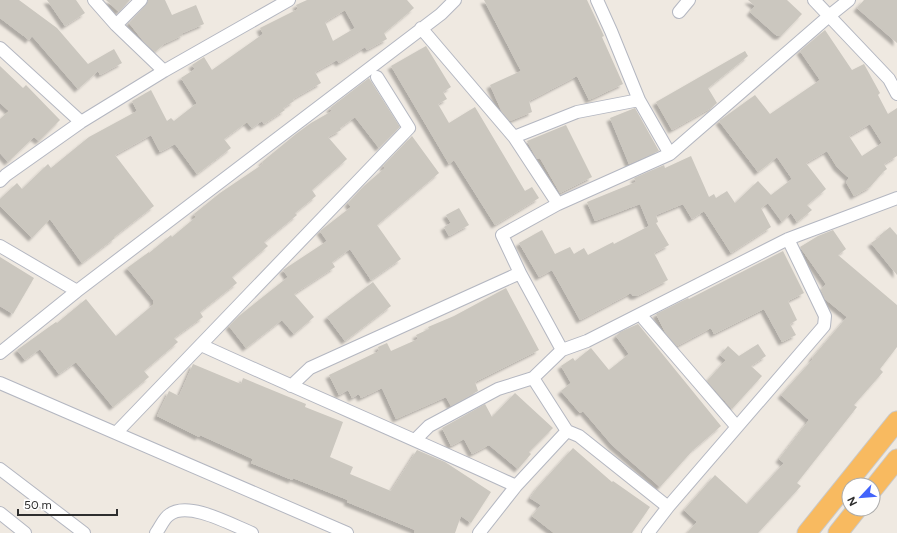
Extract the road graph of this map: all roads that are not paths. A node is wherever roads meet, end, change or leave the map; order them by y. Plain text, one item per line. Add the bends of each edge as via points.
1 (94, 0) edge
2 (141, 0) edge
3 (290, 0) edge
4 (455, 0) edge
5 (597, 0) edge
6 (689, 0) edge
7 (814, 0) edge
8 (849, 0) edge
9 (679, 12) dead end
10 (829, 16) junction
11 (116, 26) junction
12 (421, 28) junction
13 (0, 48) edge
14 (164, 71) junction
15 (377, 77) dead end
16 (897, 94) edge
17 (639, 100) junction
18 (82, 122) junction
19 (514, 137) junction
20 (670, 154) junction
21 (2, 175) edge
22 (897, 198) edge
23 (558, 204) junction
24 (788, 239) junction
25 (0, 246) edge
26 (520, 273) junction
27 (77, 291) junction
28 (644, 319) dead end
29 (201, 345) junction
30 (562, 350) junction
31 (0, 353) edge
32 (533, 378) junction
33 (0, 383) edge
34 (291, 386) junction
35 (897, 421) edge
36 (737, 426) junction
37 (567, 431) junction
38 (116, 433) junction
39 (415, 440) junction
40 (897, 459) edge
41 (0, 469) edge
42 (881, 479) edge
43 (516, 486) junction
44 (668, 507) junction
45 (0, 513) edge
46 (851, 517) edge
47 (25, 533) edge
48 (84, 533) edge
49 (156, 533) edge
50 (252, 533) edge
51 (347, 533) edge
52 (479, 533) edge
53 (648, 533) edge
54 (807, 533) edge
55 (838, 533) edge

1 - 11 street
2 - 11 street
3 - 14 street
4 - 12 street
5 - 17 street
6 - 9 street
7 - 10 street
8 - 10 street
10 - 16 street via 889,78
10 - 20 street
11 - 14 street
12 - 19 street
12 - 27 street
13 - 18 street
14 - 18 street
15 - 29 street via 409,128
17 - 19 street via 576,112
17 - 20 street
18 - 21 street
19 - 23 street
20 - 23 street
22 - 24 street
23 - 26 street via 502,235
24 - 30 street via 587,341
24 - 36 street via 825,316 824,326
25 - 27 street
26 - 30 street
26 - 34 street via 310,368
27 - 31 street
28 - 36 street
29 - 34 street
29 - 38 street
30 - 32 street
32 - 37 street
32 - 39 street via 498,389 429,426
33 - 38 street
34 - 39 street
35 - 54 highway
36 - 44 street
37 - 43 street
37 - 44 street via 579,436
38 - 51 street
39 - 43 street
40 - 42 highway
41 - 48 street
43 - 52 street
44 - 53 street
45 - 47 street
46 - 55 highway
49 - 50 street via 168,515 183,510 200,511

